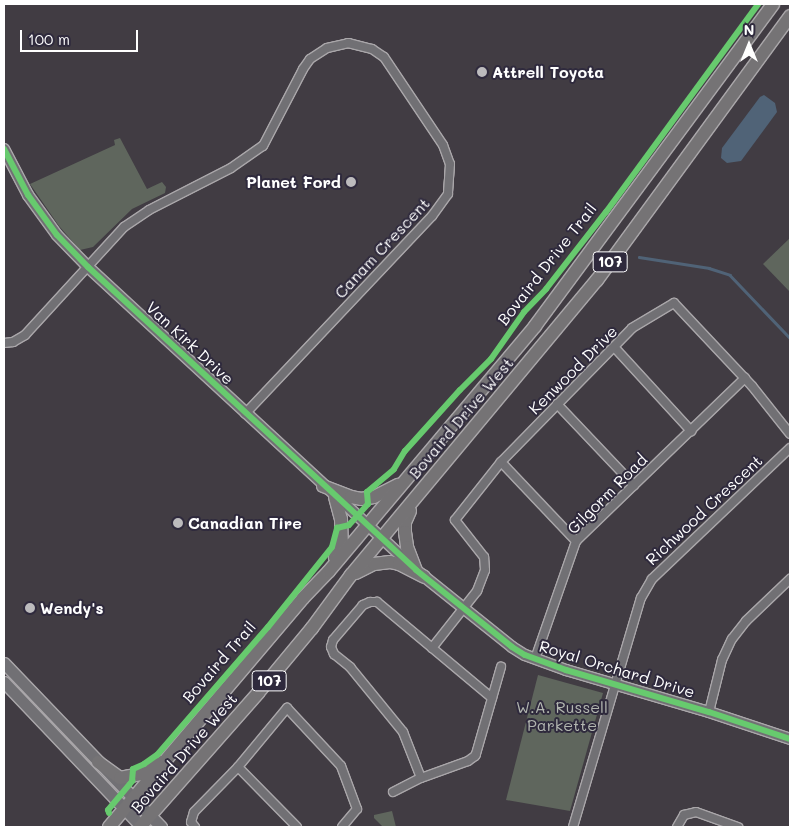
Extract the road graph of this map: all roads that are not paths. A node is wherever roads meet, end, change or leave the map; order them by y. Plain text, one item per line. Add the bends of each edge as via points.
1 (773, 4) edge
2 (790, 16) edge
3 (4, 149) edge
4 (88, 267) junction
5 (4, 344) edge
6 (615, 348) junction
7 (745, 378) junction
8 (556, 404) junction
9 (245, 414) junction
10 (691, 431) junction
11 (790, 434) edge
12 (790, 448) edge
13 (501, 462) junction
14 (402, 483) junction
15 (634, 485) junction
16 (323, 486) junction
17 (335, 497) junction
18 (417, 497) junction
19 (366, 525) junction
20 (382, 538) junction
21 (576, 541) junction
22 (330, 571) junction
23 (420, 574) junction
24 (351, 575) junction
25 (790, 579) edge
26 (463, 610) junction
27 (432, 648) junction
28 (535, 659) junction
29 (4, 663) edge
30 (501, 667) dead end
31 (4, 682) edge
32 (615, 683) junction
33 (492, 698) junction
34 (709, 712) junction
35 (790, 739) edge
36 (170, 757) junction
37 (98, 762) junction
38 (238, 767) junction
39 (421, 778) junction
40 (393, 792) dead end
41 (134, 800) junction
42 (125, 810) junction
43 (150, 816) junction
44 (109, 827) edge
45 (141, 827) edge
46 (161, 827) edge
47 (195, 827) edge
48 (297, 827) edge
49 (342, 827) edge
50 (574, 827) edge
51 (677, 827) edge
52 (738, 827) edge

1 - 14 main road, Bovaird Drive West / 107 via 535,326
2 - 18 main road, Bovaird Drive West / 107 via 597,280
3 - 4 street, Van Kirk Drive via 28,196 57,235
4 - 5 street, Canam Crescent via 25,335
4 - 9 street, Van Kirk Drive
4 - 9 street, Canam Crescent via 124,227 231,168 263,146 310,59 327,48 348,43 372,49 384,57 443,145 450,164 448,194 432,216
6 - 7 street, Kenwood Drive via 632,328 674,303
6 - 8 street, Kenwood Drive
6 - 10 street
7 - 10 street, Gilgorm Road
7 - 11 street, Kenwood Drive
8 - 13 street, Kenwood Drive
8 - 15 street
9 - 16 street, Van Kirk Drive
10 - 15 street, Gilgorm Road
12 - 32 street, Richwood Crescent via 652,578 641,598
13 - 21 street
13 - 26 street, Kenwood Drive via 456,520 484,557 485,570 477,590
14 - 16 main road via 368,499 351,497
14 - 19 main road, Bovaird Drive West / 107
15 - 21 street, Gilgorm Road
16 - 17 street, Van Kirk Drive
17 - 19 street, Van Kirk Drive
17 - 22 main road via 341,519 342,542
18 - 20 main road, Bovaird Drive West / 107
18 - 23 main road via 405,522 407,547
19 - 20 street, Van Kirk Drive
19 - 22 main road, Bovaird Drive West / 107
20 - 23 street, Royal Orchard Drive
20 - 24 main road, Bovaird Drive West / 107
21 - 28 street, Gilgorm Road
22 - 36 main road, Bovaird Drive West / 107 via 303,598
23 - 24 main road via 390,562 374,564
23 - 26 street, Royal Orchard Drive
24 - 43 main road, Bovaird Drive West / 107 via 258,693
25 - 34 street via 732,639 722,660
26 - 27 street
26 - 28 street, Royal Orchard Drive via 512,647
27 - 33 street
27 - 39 street via 374,602 360,608 335,637 331,647 403,732
28 - 32 street, Royal Orchard Drive
29 - 37 main road
30 - 33 street
31 - 42 main road
32 - 34 street, Royal Orchard Drive
32 - 50 street, Richwood Crescent
33 - 39 street via 473,758
34 - 35 street, Royal Orchard Drive
36 - 37 main road via 141,774 120,778
36 - 41 main road, Bovaird Drive West / 107
37 - 41 main road
38 - 47 street via 194,812 191,822
38 - 48 street
38 - 49 street via 287,708 341,766 356,810
39 - 40 street
41 - 42 main road, Bovaird Drive West / 107
41 - 43 main road
42 - 44 main road, Bovaird Drive West / 107
42 - 45 main road
43 - 45 main road, Bovaird Drive West / 107
43 - 46 main road
51 - 52 street via 684,815 696,812

